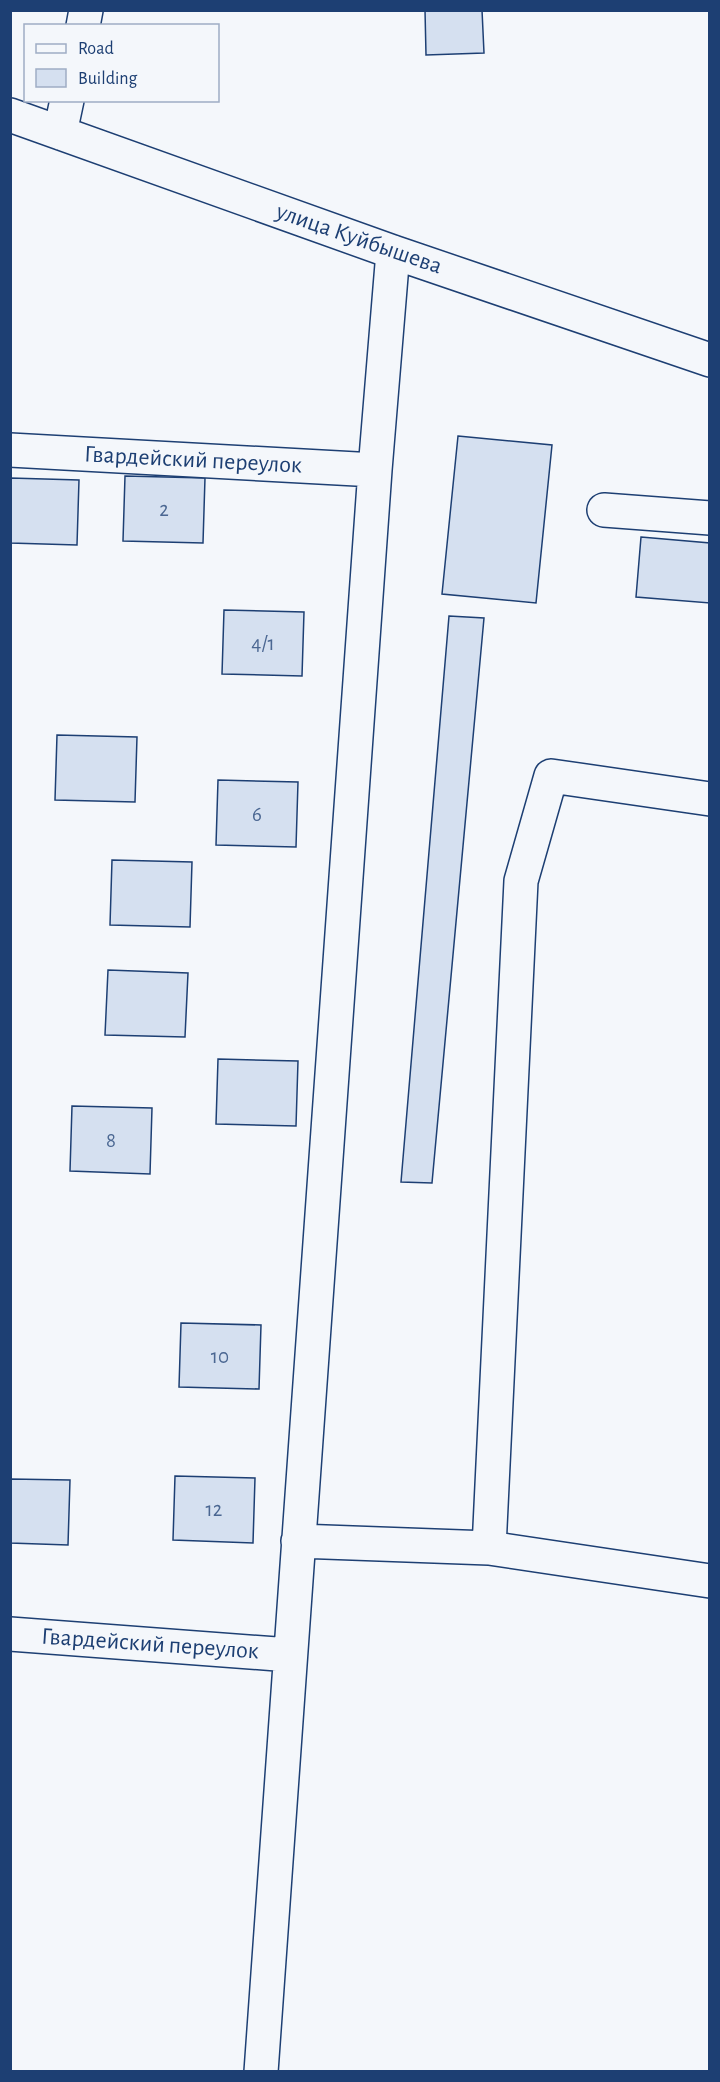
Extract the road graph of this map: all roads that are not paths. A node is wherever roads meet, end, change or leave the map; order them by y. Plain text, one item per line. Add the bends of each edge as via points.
1 (67, 102) edge
2 (10, 115) edge
3 (60, 133) junction
4 (393, 252) junction
5 (710, 360) edge
6 (10, 450) edge
7 (375, 470) junction
8 (604, 510) dead end
9 (710, 518) edge
10 (710, 799) edge
11 (298, 1541) junction
12 (489, 1548) junction
13 (710, 1581) edge
14 (10, 1634) edge
15 (290, 1655) junction
16 (261, 2072) edge

1 - 3 street
2 - 3 street, улица Куйбышева
3 - 4 street, улица Куйбышева
4 - 5 street, улица Куйбышева
4 - 7 street
6 - 7 street, Гвардейский переулок
7 - 11 street
8 - 9 street
10 - 12 street via 551,776 521,881
11 - 12 street
11 - 15 street
12 - 13 street
14 - 15 street, Гвардейский переулок
15 - 16 street

